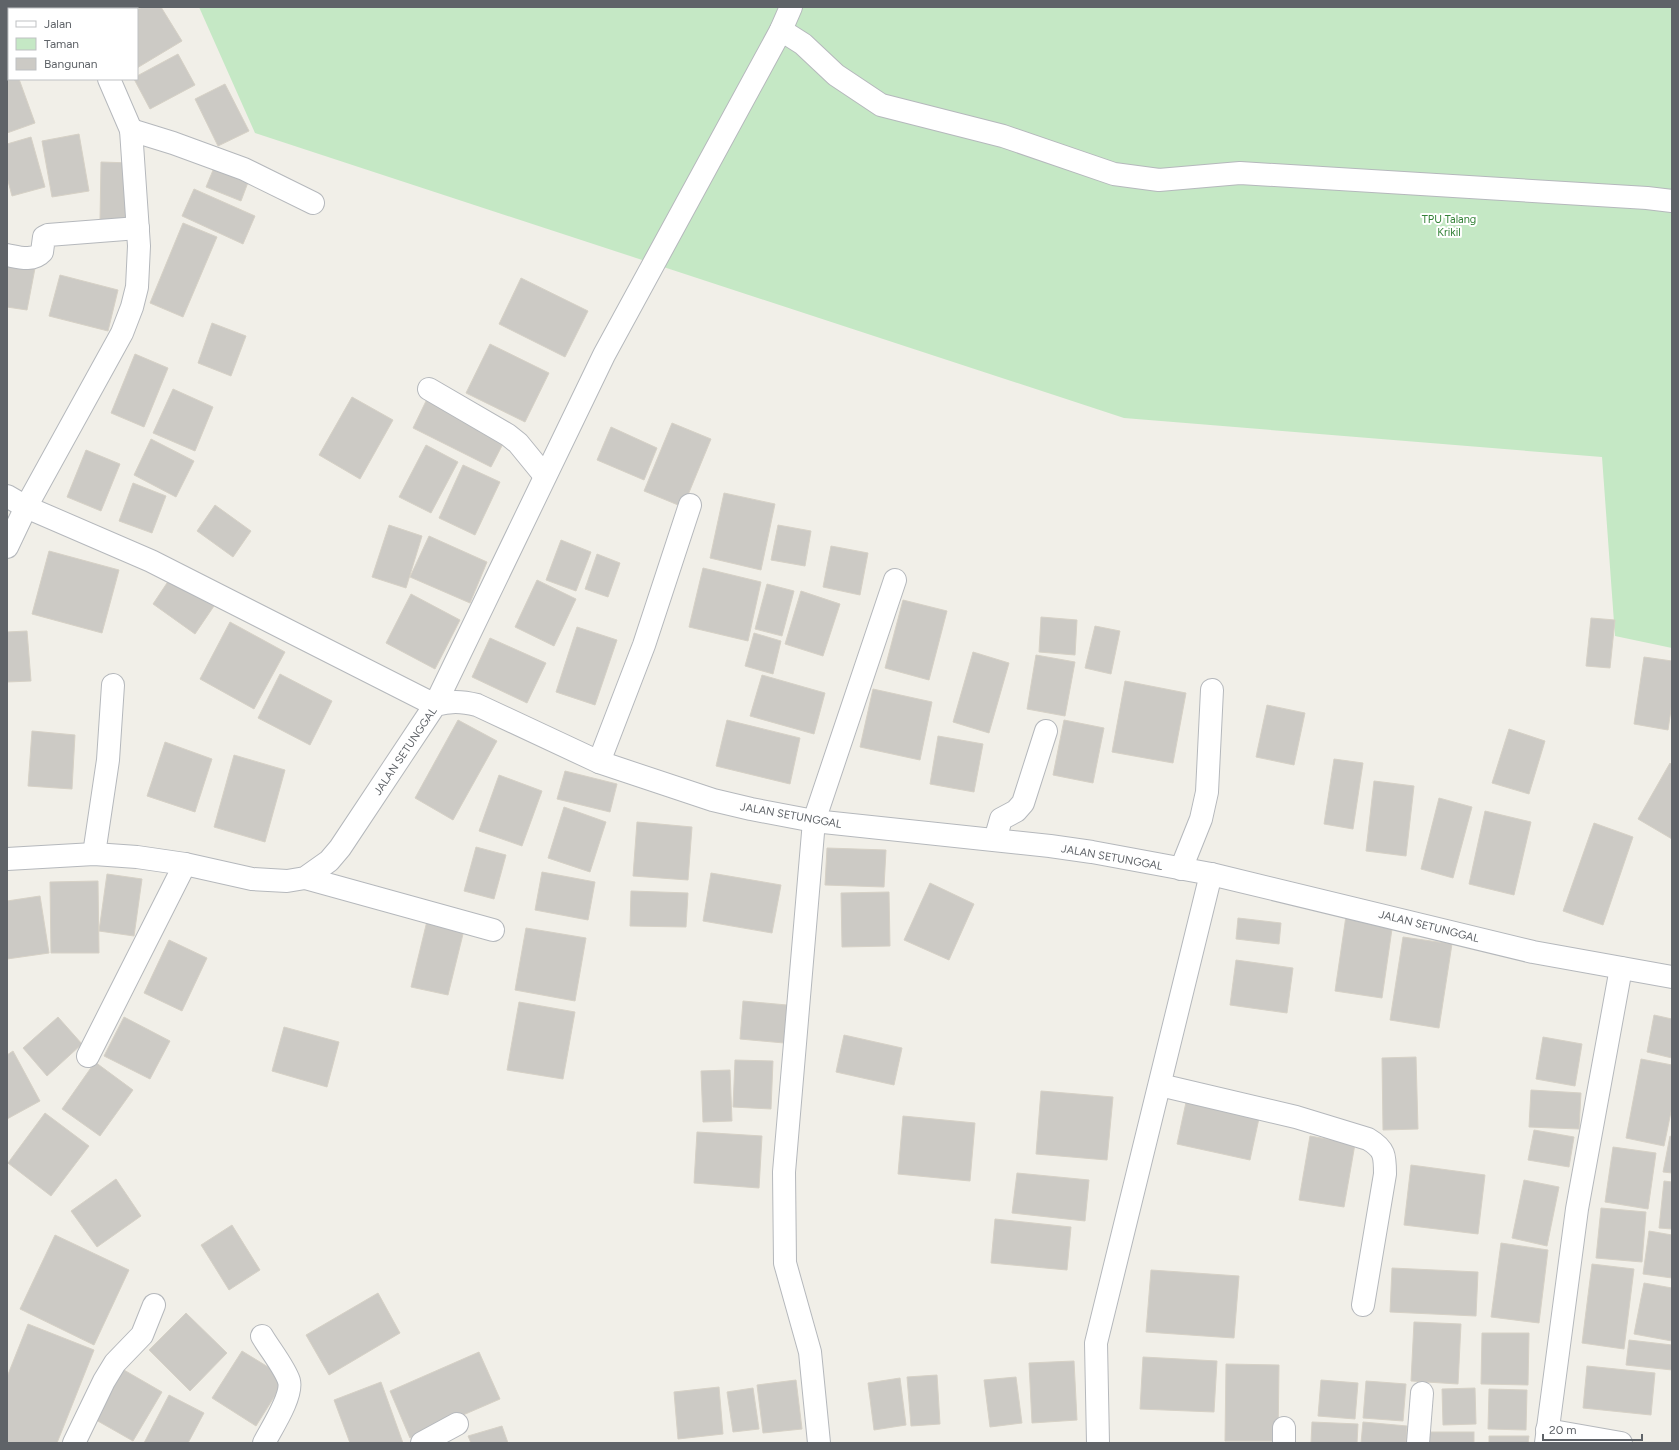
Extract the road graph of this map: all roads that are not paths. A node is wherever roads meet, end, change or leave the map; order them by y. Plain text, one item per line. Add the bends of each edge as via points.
1 (791, 7) edge
2 (781, 30) junction
3 (109, 80) edge
4 (131, 130) junction
5 (1672, 201) edge
6 (313, 203) dead end
7 (138, 228) junction
8 (7, 255) edge
9 (429, 389) dead end
10 (545, 476) junction
11 (7, 496) edge
12 (690, 505) dead end
13 (26, 507) junction
14 (7, 546) edge
15 (895, 580) dead end
16 (113, 685) dead end
17 (1212, 690) dead end
18 (435, 705) junction
19 (1046, 731) dead end
20 (599, 762) junction
21 (814, 821) junction
22 (995, 840) junction
23 (94, 854) junction
24 (7, 859) edge
25 (185, 864) junction
26 (1181, 869) junction
27 (1211, 874) junction
28 (305, 878) junction
29 (493, 930) dead end
30 (1621, 968) junction
31 (1671, 974) edge
32 (88, 1056) dead end
33 (1160, 1085) junction
34 (154, 1305) dead end
35 (1363, 1305) dead end
36 (262, 1336) dead end
37 (1422, 1393) dead end
38 (457, 1424) dead end
39 (1546, 1436) edge
40 (74, 1443) edge
41 (264, 1443) edge
42 (422, 1443) edge
43 (819, 1443) edge
44 (1098, 1443) edge
45 (1418, 1443) edge
46 (1621, 1443) edge

1 - 2 street
2 - 5 street via 803,44 836,75 881,105 1003,136 1114,174 1159,180 1240,173
2 - 10 street via 604,355
3 - 4 street
4 - 6 street via 244,169
4 - 7 street
7 - 8 street via 48,235 44,237 42,252 37,256 28,258
7 - 13 street via 137,287 122,333
9 - 10 street via 508,435 518,443
10 - 18 street
11 - 13 street
12 - 20 street via 644,645
13 - 14 street
13 - 18 street via 151,561
15 - 21 street
16 - 23 street via 108,760
17 - 26 street via 1207,792 1201,819
18 - 20 street, JALAN SETUNGGAL via 451,701 477,705
18 - 28 street, JALAN SETUNGGAL via 340,848
19 - 22 street via 1023,803 1016,811 1001,819
20 - 21 street, JALAN SETUNGGAL via 713,800
21 - 22 street, JALAN SETUNGGAL
21 - 43 street via 784,1172 785,1263 810,1352
22 - 26 street, JALAN SETUNGGAL via 1092,852
23 - 24 street, JALAN SETUNGGAL
23 - 25 street, JALAN SETUNGGAL via 137,856
25 - 28 street, JALAN SETUNGGAL via 258,880 287,881
25 - 32 street
26 - 27 street, JALAN SETUNGGAL
27 - 30 street, JALAN SETUNGGAL via 1532,952
27 - 33 street
28 - 29 street
30 - 31 street, JALAN SETUNGGAL
30 - 39 street via 1577,1209
33 - 35 street via 1296,1117 1377,1144 1385,1157 1386,1174
33 - 44 street via 1096,1343
34 - 40 street via 142,1335 104,1380
36 - 41 street via 287,1377 290,1388
37 - 45 street
38 - 42 street
39 - 46 street

